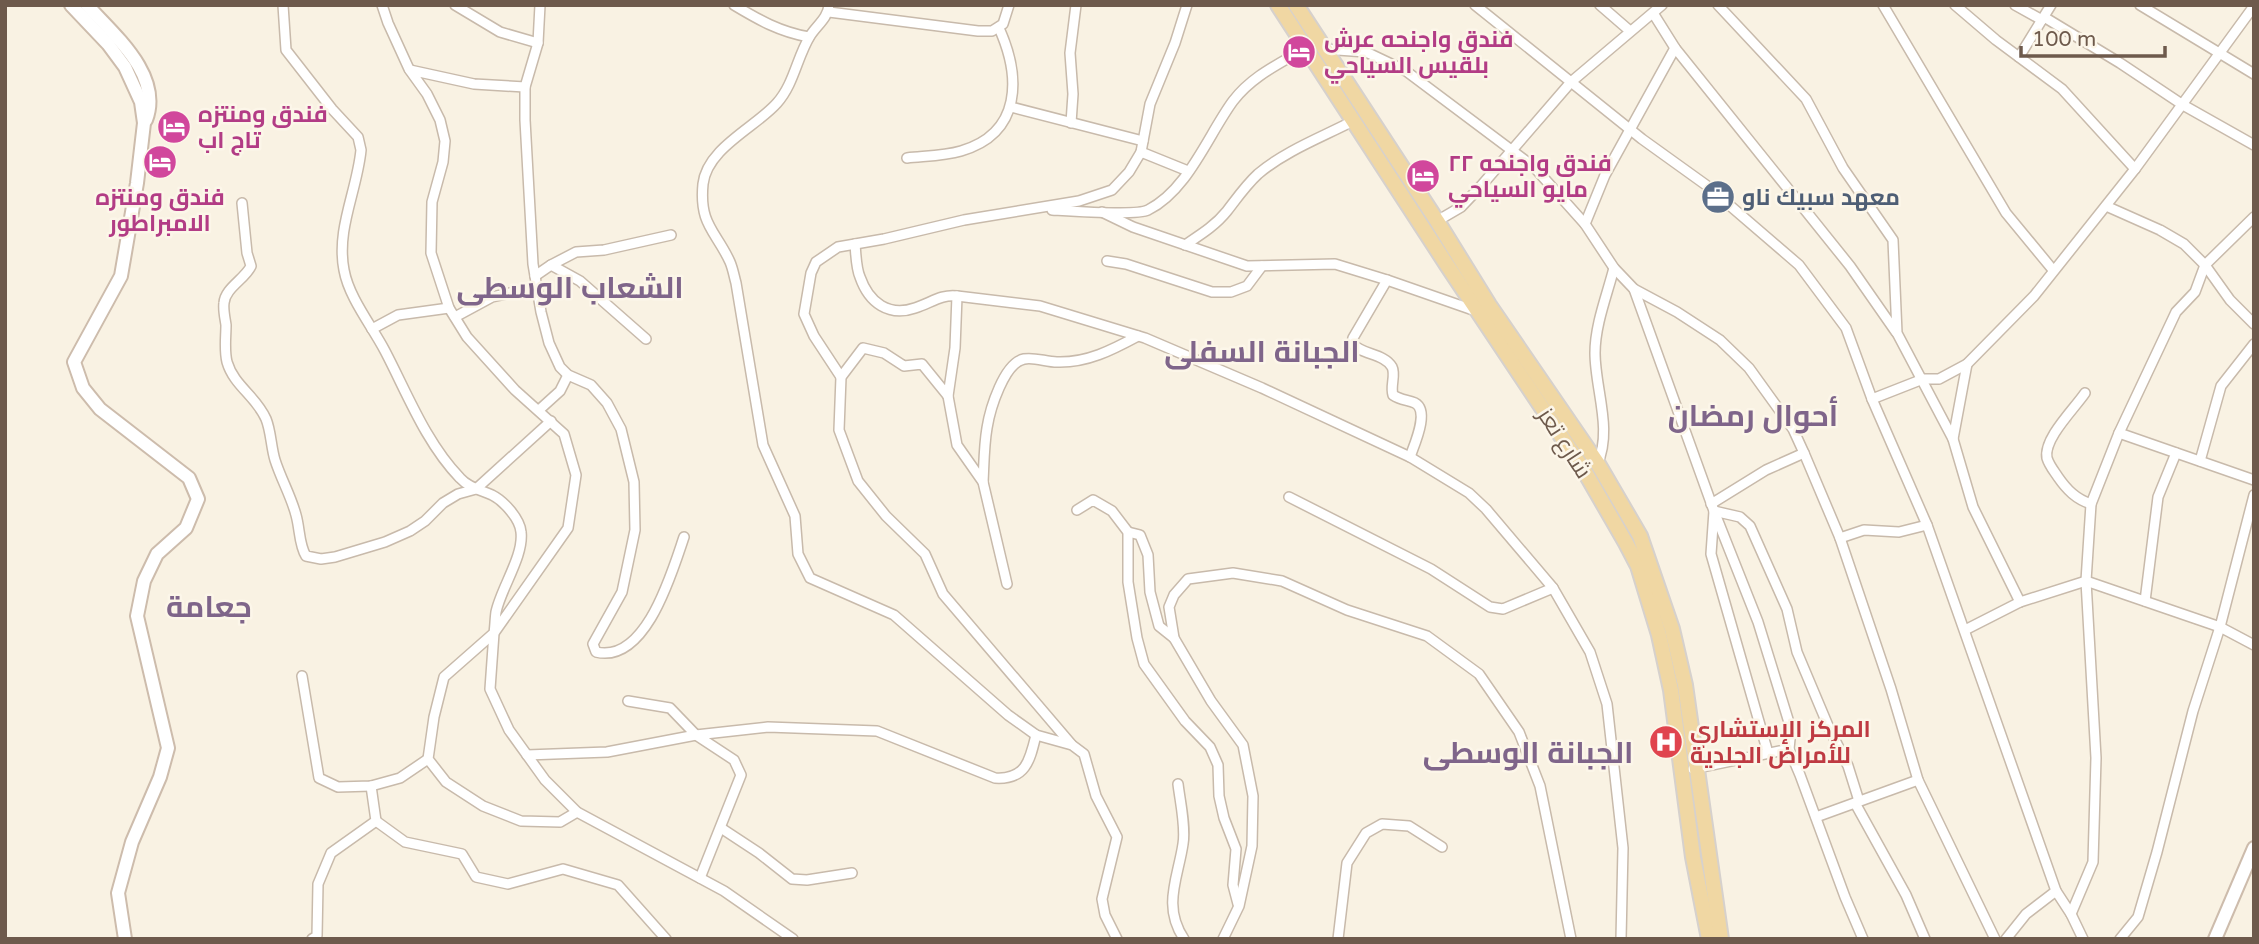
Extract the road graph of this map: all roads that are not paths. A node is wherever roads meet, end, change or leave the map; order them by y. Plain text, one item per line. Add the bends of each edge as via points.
1 (71, 5) edge
2 (87, 5) edge
3 (283, 5) edge
4 (382, 5) edge
5 (455, 5) edge
6 (540, 5) edge
7 (734, 5) edge
8 (1009, 5) edge
9 (1076, 5) edge
10 (1187, 5) edge
11 (1278, 5) edge
12 (1296, 5) edge
13 (1475, 5) edge
14 (1601, 5) edge
15 (1662, 5) edge
16 (1718, 5) edge
17 (1883, 5) edge
18 (1955, 5) edge
19 (2015, 5) edge
20 (2051, 5) edge
21 (2140, 5) edge
22 (2254, 6) edge
23 (829, 9) edge
24 (1653, 13) junction
25 (2043, 19) junction
26 (999, 28) junction
27 (1630, 31) junction
28 (809, 37) junction
29 (538, 43) junction
30 (1306, 48) junction
31 (1675, 48) junction
32 (1323, 50) junction
33 (2220, 54) junction
34 (2019, 57) junction
35 (409, 69) junction
36 (2254, 75) edge
37 (1571, 82) junction
38 (525, 87) junction
39 (2183, 105) junction
40 (1011, 107) junction
41 (1353, 121) junction
42 (144, 123) junction
43 (1070, 123) junction
44 (1630, 128) junction
45 (1143, 141) junction
46 (2254, 145) edge
47 (1513, 151) junction
48 (1141, 152) junction
49 (907, 158) dead end
50 (2134, 169) junction
51 (1188, 172) junction
52 (242, 203) dead end
53 (2106, 206) junction
54 (1033, 209) junction
55 (1102, 212) junction
56 (2254, 217) edge
57 (1437, 221) junction
58 (1586, 224) junction
59 (671, 235) dead end
60 (855, 244) junction
61 (1185, 245) junction
62 (1107, 261) dead end
63 (551, 265) junction
64 (2205, 265) junction
65 (1262, 266) junction
66 (1614, 268) junction
67 (2053, 270) junction
68 (535, 276) junction
69 (1388, 280) junction
70 (537, 287) junction
71 (1634, 289) junction
72 (957, 296) junction
73 (449, 308) junction
74 (1484, 309) junction
75 (455, 317) junction
76 (2254, 324) edge
77 (372, 329) junction
78 (1897, 333) junction
79 (1138, 336) junction
80 (646, 339) dead end
81 (2254, 344) edge
82 (1967, 364) junction
83 (568, 376) junction
84 (841, 377) junction
85 (1923, 379) junction
86 (2085, 393) dead end
87 (948, 396) junction
88 (1872, 399) junction
89 (539, 410) junction
90 (551, 421) junction
91 (2119, 433) junction
92 (1953, 439) junction
93 (1804, 453) junction
94 (2176, 453) junction
95 (1410, 457) junction
96 (2200, 461) junction
97 (1592, 468) junction
98 (2254, 480) edge
99 (983, 482) junction
100 (476, 489) junction
101 (2254, 495) edge
102 (1289, 497) dead end
103 (2091, 504) junction
104 (1712, 507) junction
105 (1077, 510) dead end
106 (1927, 525) junction
107 (1128, 532) junction
108 (684, 537) dead end
109 (1840, 538) junction
110 (2086, 581) junction
111 (1007, 584) dead end
112 (1553, 588) junction
113 (2020, 601) junction
114 (2144, 601) junction
115 (2220, 627) junction
116 (1965, 630) junction
117 (495, 634) junction
118 (1174, 638) junction
119 (2254, 645) edge
120 (302, 676) dead end
121 (628, 701) dead end
122 (696, 735) junction
123 (1036, 735) junction
124 (1072, 745) junction
125 (1789, 749) junction
126 (1768, 753) junction
127 (527, 755) junction
128 (428, 760) junction
129 (1697, 768) junction
130 (1681, 769) junction
131 (1918, 780) junction
132 (1178, 784) dead end
133 (371, 786) junction
134 (1857, 802) junction
135 (576, 812) junction
136 (1816, 817) junction
137 (376, 821) junction
138 (721, 828) junction
139 (1442, 846) dead end
140 (2254, 848) edge
141 (852, 873) dead end
142 (700, 878) junction
143 (2056, 891) junction
144 (1239, 906) junction
145 (2071, 914) junction
146 (125, 939) edge
147 (312, 939) edge
148 (666, 939) edge
149 (793, 939) edge
150 (1117, 939) edge
151 (1184, 939) edge
152 (1223, 939) edge
153 (1338, 939) edge
154 (1571, 939) edge
155 (1621, 939) edge
156 (1709, 939) edge
157 (1721, 939) edge
158 (1863, 939) edge
159 (1924, 939) edge
160 (1995, 939) edge
161 (2006, 939) edge
162 (2083, 939) edge
163 (2120, 939) edge
164 (2214, 939) edge

1 - 42 main road via 125,67 141,102
2 - 42 main road via 125,46 147,82 150,103
3 - 77 street via 286,50 358,137 360,165 343,239 344,271
4 - 35 street
5 - 29 street via 500,32
6 - 29 street
7 - 28 street via 766,25
8 - 26 street
9 - 43 street via 1070,53
10 - 45 street via 1150,104
11 - 30 main road, شارع تعز
12 - 32 main road, شارع تعز
13 - 37 street
14 - 27 street
15 - 24 street
16 - 78 street via 1806,99 1843,169 1893,240
17 - 67 street via 2006,213
18 - 34 street
19 - 25 street
20 - 25 street
21 - 33 street
22 - 33 street
23 - 26 street via 978,31
23 - 28 street
24 - 27 street
24 - 31 street
25 - 34 street
25 - 39 street
26 - 40 street via 1009,51 1014,88
27 - 37 street
28 - 123 street via 776,104 719,154 706,170 703,184 705,219 730,262 736,283 763,445 795,516 798,554 810,578 894,615
29 - 38 street
30 - 41 main road, شارع تعز
30 - 51 street via 1256,76 1233,102
31 - 44 street
31 - 78 street via 1850,266
32 - 47 street via 1366,52 1406,71
32 - 57 main road, شارع تعز
33 - 36 street
33 - 39 street
34 - 50 street via 2062,89
35 - 38 street via 474,84
35 - 73 street via 440,120 445,141 432,202 431,253
37 - 44 street
37 - 47 street
38 - 68 street
39 - 46 street
39 - 50 street
40 - 43 street
40 - 49 street via 991,136 974,146
41 - 61 street via 1260,173 1208,230
41 - 74 main road, شارع تعز
42 - 146 main road via 121,276 75,362 83,388 100,409 189,478 198,499 186,528 157,554 144,581 138,616 169,748 132,842 118,893
43 - 45 street
44 - 58 street
44 - 88 street via 1706,185 1798,265 1846,328
45 - 48 street
47 - 57 street via 1461,207
47 - 58 street via 1534,167
48 - 51 street
48 - 54 street via 1112,190
50 - 53 street
51 - 55 street via 1169,195 1146,212
52 - 100 street via 251,265 223,301 226,357 230,374 267,420 306,556 335,557 385,542 410,531 458,494
53 - 64 street via 2184,244
53 - 67 street
54 - 55 street
54 - 60 street
55 - 61 street
56 - 64 street
57 - 74 main road, شارع تعز
58 - 66 street
59 - 63 street via 576,252
60 - 72 street via 860,278 882,308 892,312 913,309 945,295
60 - 84 street via 838,247 816,262 804,314
61 - 65 street via 1247,266
62 - 65 street via 1212,292 1247,286
63 - 68 street
63 - 80 street via 580,281
64 - 76 street
64 - 91 street via 2195,292 2176,312
65 - 69 street via 1335,264
66 - 71 street
66 - 97 street via 1595,352 1603,442
67 - 82 street via 2034,296
68 - 70 street
69 - 74 street
69 - 95 street via 1352,343 1387,362 1394,375 1393,395 1421,408
70 - 75 street via 492,297
70 - 83 street via 549,343
71 - 93 street via 1720,340 1756,378 1793,429
71 - 104 street
72 - 79 street via 1040,306
72 - 87 street
73 - 75 street
73 - 77 street via 398,315
74 - 97 main road, شارع تعز
75 - 89 street via 467,337
77 - 100 street via 443,457 461,480
78 - 85 street
79 - 95 street
79 - 99 street via 1089,359 1017,361 1000,385 987,426
81 - 96 street via 2221,386
82 - 85 street via 1939,379
82 - 92 street
83 - 89 street via 560,391
83 - 108 street via 591,385 607,403 621,429 634,482 635,530 622,592 593,644 596,652 604,654 630,645 646,627
84 - 87 street via 863,348 884,353 904,366 922,365
84 - 124 street via 839,430 858,481 925,554 943,594
85 - 88 street
85 - 92 street
86 - 103 street via 2047,450 2069,491
87 - 99 street via 957,445
88 - 106 street
89 - 90 street
90 - 100 street
90 - 117 street via 564,434 576,475 568,528
91 - 94 street
91 - 103 street
92 - 113 street via 1973,507
93 - 104 street via 1766,470
93 - 109 street
94 - 96 street
94 - 114 street via 2158,497
95 - 112 street via 1469,493
96 - 98 street
97 - 129 main road, شارع تعز via 1640,536 1672,629
97 - 130 main road, شارع تعز via 1638,566 1659,635
99 - 111 street
100 - 117 street via 494,496 511,511 521,529 521,543 496,612
101 - 115 street
102 - 112 street via 1431,569 1490,607 1503,609
103 - 110 street
104 - 125 street via 1758,622 1791,729
104 - 126 street via 1711,554
104 - 134 street via 1740,517 1750,526 1787,609 1797,652 1848,766
105 - 107 street via 1093,500 1112,511
106 - 109 street via 1899,532 1864,530
106 - 116 street
107 - 118 street via 1140,534 1159,626
107 - 144 street via 1128,582 1144,664 1210,747 1219,765 1219,796 1236,849 1233,885
109 - 131 street
110 - 113 street
110 - 114 street
110 - 145 street via 2096,758 2093,862
112 - 155 street via 1590,652 1606,704 1623,848
113 - 116 street
114 - 115 street
115 - 119 street
115 - 163 street via 2137,917
116 - 143 street
117 - 127 street via 491,690 509,730
117 - 128 street via 444,677
118 - 144 street via 1242,745 1253,796 1252,846
118 - 154 street via 1169,607 1181,586 1188,579 1233,573 1282,581 1347,610 1427,635 1479,674 1519,732 1540,786
120 - 133 street via 319,778 338,787
121 - 122 street via 670,708
122 - 123 street via 768,727 877,731 995,778 1009,779 1030,762
122 - 127 street via 607,752
122 - 138 street via 739,767 741,775
123 - 124 street
124 - 150 street via 1084,754 1096,796 1117,837 1102,899
125 - 126 street
125 - 136 street
126 - 129 street
127 - 135 street
128 - 133 street via 400,778
128 - 135 street via 446,782 483,806 522,821 560,822
129 - 130 street
129 - 157 main road, شارع تعز
130 - 156 main road, شارع تعز
131 - 134 street
131 - 160 street
132 - 151 street via 1184,841 1172,912
133 - 137 street
134 - 136 street
134 - 159 street
135 - 142 street
136 - 158 street
137 - 147 street via 331,853 318,884 317,936
137 - 148 street via 405,842 462,854 476,877 508,884 563,869 618,885
138 - 141 street via 792,879
138 - 142 street
139 - 153 street via 1409,826 1382,824 1366,833 1347,863
140 - 164 main road
142 - 149 street
143 - 145 street
143 - 161 street via 2026,914
144 - 152 street
145 - 162 street

